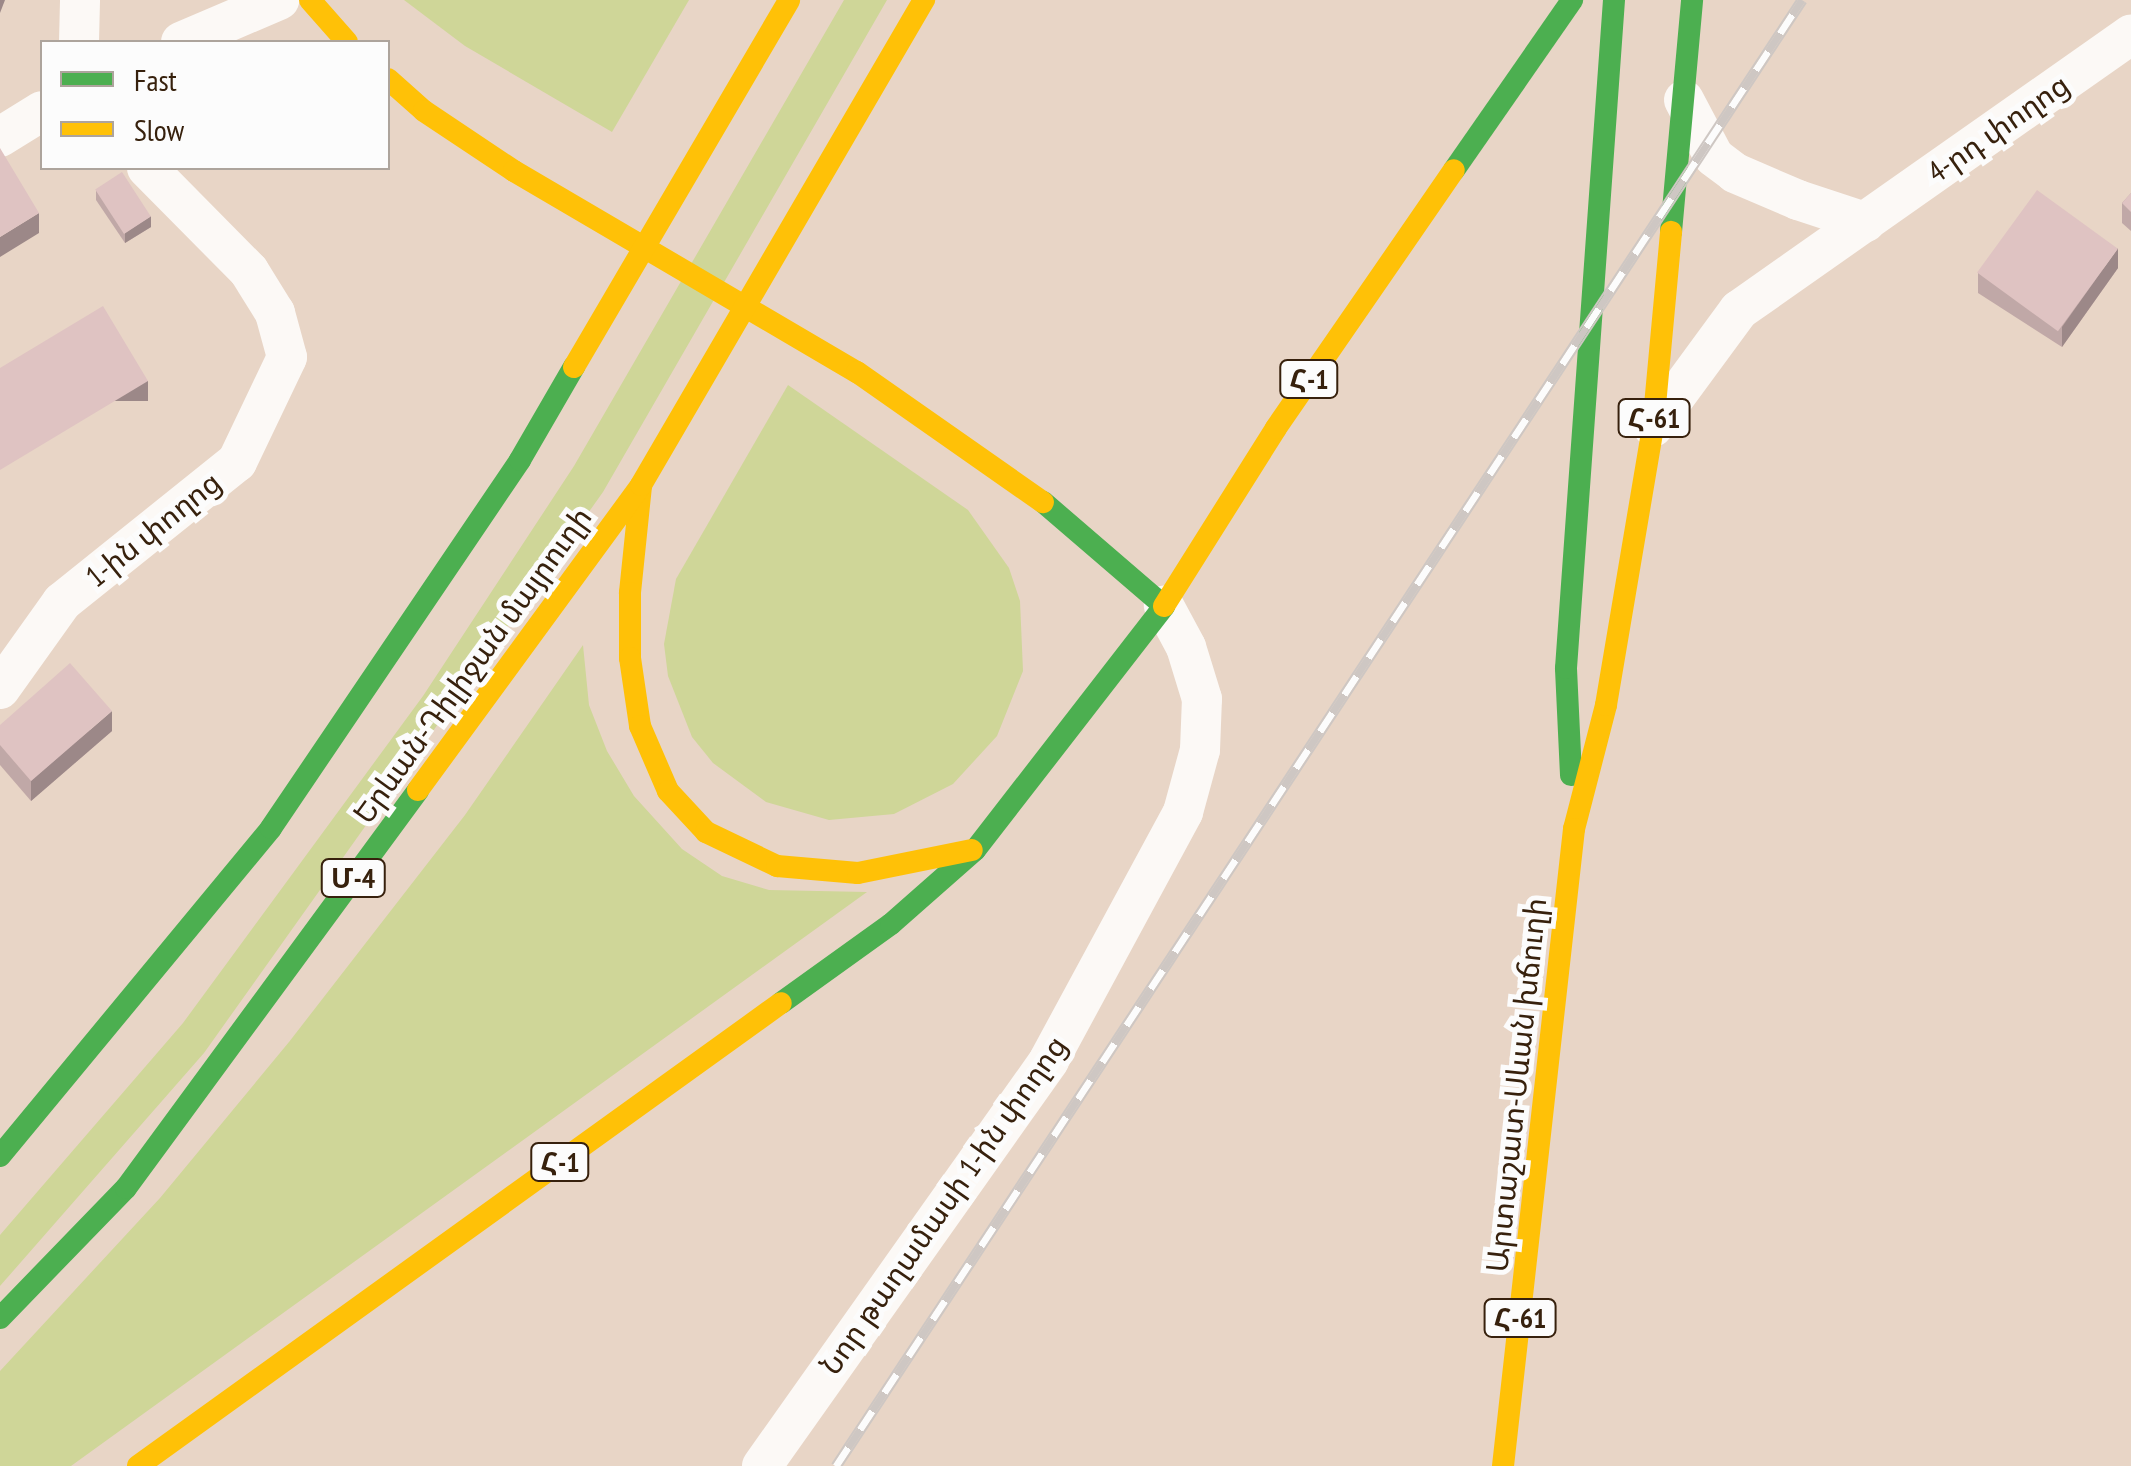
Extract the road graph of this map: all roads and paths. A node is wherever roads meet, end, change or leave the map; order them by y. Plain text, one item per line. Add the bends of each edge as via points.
1 (80, 0) edge
2 (278, 0) edge
3 (310, 0) edge
4 (776, 0) edge
5 (789, 0) edge
6 (924, 0) edge
7 (1572, 0) edge
8 (1614, 0) edge
9 (1692, 0) edge
10 (2131, 35) edge
11 (768, 36) junction
12 (79, 40) edge
13 (187, 40) edge
14 (345, 40) edge
15 (390, 81) edge
16 (1684, 100) junction
17 (40, 112) edge
18 (0, 136) edge
19 (149, 170) edge
20 (1865, 222) junction
21 (1653, 426) junction
22 (641, 484) junction
23 (1164, 606) junction
24 (0, 688) edge
25 (1574, 829) junction
26 (975, 850) junction
27 (0, 1156) edge
28 (0, 1318) edge
29 (138, 1466) edge
30 (762, 1466) edge
31 (1503, 1466) edge

1 - 12 street
2 - 13 street
3 - 14 main road
4 - 11 main road
5 - 11 main road
6 - 22 main road, Երևան-Դիլիջան մայրուղի / Մ-4
7 - 23 main road, Հ-1 via 1276,428
8 - 25 main road, Հ-61 via 1566,668
9 - 16 main road, Հ-61
10 - 20 street, 4-րդ փողոց
11 - 27 main road via 520,460 272,828
15 - 23 main road via 514,171 872,382 1024,486
16 - 20 street via 1714,157 1736,172
16 - 21 main road, Հ-61
17 - 18 street
19 - 24 street, 1-ին փողոց via 248,271 275,313 287,357 236,462 62,602
20 - 21 street, 4-րդ փողոց via 1739,310
21 - 25 main road, Հ-61 via 1606,706
22 - 26 main road via 630,658 640,726 668,791 706,832 777,866 858,873
22 - 28 main road, Երևան-Դիլիջան մայրուղի / Մ-4 via 126,1188
23 - 26 main road, Հ-1
23 - 30 street, Նոր թաղամասի 1-ին փողոց via 1202,699 1200,750 1184,812 1049,1060
25 - 31 main road, Արտաշատ-Սևան խճուղի / Հ-61
26 - 29 main road, Հ-1 via 891,924

